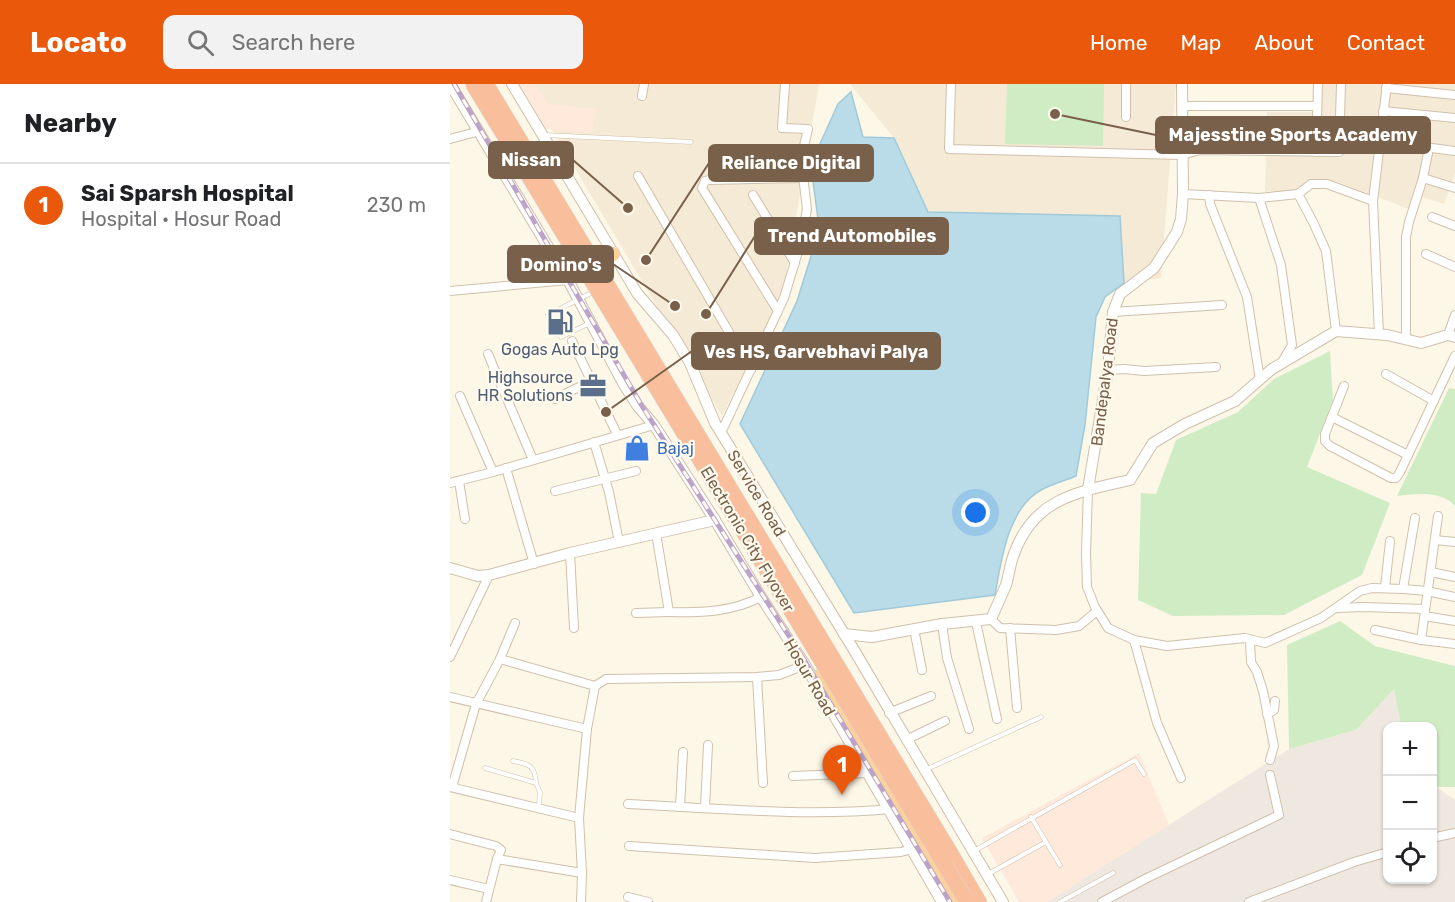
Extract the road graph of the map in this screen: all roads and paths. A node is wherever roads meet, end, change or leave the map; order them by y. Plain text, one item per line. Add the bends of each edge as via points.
1 (450, 84) edge
2 (465, 84) edge
3 (473, 84) edge
4 (486, 84) edge
5 (493, 84) edge
6 (512, 84) edge
7 (644, 84) edge
8 (785, 84) edge
9 (951, 84) edge
10 (1126, 84) edge
11 (1182, 84) edge
12 (1318, 84) edge
13 (1341, 84) edge
14 (1387, 86) edge
15 (1455, 95) edge
16 (642, 96) dead end
17 (1182, 106) junction
18 (1317, 106) junction
19 (1383, 111) junction
20 (1126, 117) dead end
21 (1455, 118) edge
22 (480, 131) junction
23 (543, 135) junction
24 (450, 139) edge
25 (1379, 141) junction
26 (691, 142) dead end
27 (1429, 148) junction
28 (1455, 151) edge
29 (1316, 152) junction
30 (1182, 155) junction
31 (638, 176) dead end
32 (803, 178) junction
33 (1423, 178) junction
34 (1455, 188) edge
35 (1183, 194) junction
36 (1298, 194) junction
37 (753, 195) dead end
38 (1209, 195) junction
39 (1259, 198) junction
40 (1373, 201) junction
41 (1432, 217) dead end
42 (1455, 226) edge
43 (613, 254) junction
44 (1426, 254) dead end
45 (600, 261) junction
46 (795, 263) junction
47 (1455, 267) edge
48 (568, 280) junction
49 (450, 291) edge
50 (585, 296) junction
51 (1222, 305) dead end
52 (778, 311) junction
53 (1113, 312) junction
54 (1455, 315) edge
55 (591, 322) junction
56 (1336, 331) junction
57 (1379, 334) junction
58 (1451, 336) edge
59 (572, 340) dead end
60 (1406, 340) junction
61 (488, 354) dead end
62 (1455, 356) edge
63 (1282, 363) junction
64 (1216, 367) dead end
65 (751, 370) junction
66 (1108, 370) junction
67 (1386, 374) dead end
68 (1260, 380) junction
69 (591, 381) junction
70 (1344, 386) dead end
71 (460, 396) dead end
72 (555, 399) dead end
73 (1434, 402) junction
74 (1332, 417) junction
75 (654, 425) junction
76 (721, 433) junction
77 (617, 434) junction
78 (594, 442) junction
79 (1408, 455) junction
80 (533, 460) junction
81 (506, 468) junction
82 (636, 471) dead end
83 (493, 472) junction
84 (605, 479) junction
85 (454, 482) edge
86 (1088, 489) junction
87 (555, 491) dead end
88 (1438, 516) dead end
89 (1415, 518) dead end
90 (465, 519) dead end
91 (715, 520) junction
92 (656, 533) junction
93 (1435, 540) junction
94 (1390, 541) dead end
95 (619, 542) junction
96 (1455, 542) edge
97 (570, 553) junction
98 (534, 564) junction
99 (450, 568) edge
100 (1431, 572) junction
101 (489, 575) junction
102 (1455, 577) edge
103 (1385, 588) junction
104 (1403, 589) junction
105 (1427, 591) junction
106 (761, 597) junction
107 (1455, 597) edge
108 (1337, 609) junction
109 (1097, 611) junction
110 (669, 612) junction
111 (1425, 612) junction
112 (636, 613) dead end
113 (991, 619) junction
114 (1455, 621) edge
115 (976, 622) junction
116 (515, 623) dead end
117 (942, 624) junction
118 (574, 628) dead end
119 (1010, 628) junction
120 (914, 629) junction
121 (1375, 630) dead end
122 (844, 634) junction
123 (872, 637) junction
124 (1134, 640) junction
125 (1250, 640) junction
126 (1421, 640) junction
127 (830, 642) junction
128 (1455, 644) edge
129 (854, 650) junction
130 (450, 657) edge
131 (500, 659) junction
132 (807, 660) junction
133 (922, 670) dead end
134 (757, 677) junction
135 (595, 686) junction
136 (931, 696) dead end
137 (450, 697) edge
138 (1275, 701) dead end
139 (476, 704) junction
140 (1017, 708) dead end
141 (890, 713) junction
142 (1267, 714) junction
143 (1041, 717) dead end
144 (997, 719) dead end
145 (945, 721) dead end
146 (587, 729) junction
147 (969, 729) dead end
148 (906, 740) junction
149 (708, 745) dead end
150 (683, 752) dead end
151 (1270, 760) dead end
152 (513, 761) dead end
153 (485, 768) dead end
154 (924, 770) junction
155 (868, 774) junction
156 (1144, 774) dead end
157 (793, 776) dead end
158 (1270, 776) dead end
159 (1181, 778) dead end
160 (536, 783) junction
161 (764, 783) dead end
162 (451, 787) edge
163 (627, 804) dead end
164 (680, 807) junction
165 (538, 808) junction
166 (705, 808) junction
167 (890, 810) junction
168 (1031, 817) junction
169 (579, 818) junction
170 (1455, 833) edge
171 (450, 834) edge
172 (1437, 837) edge
173 (1046, 842) junction
174 (629, 846) dead end
175 (912, 849) junction
176 (973, 852) junction
177 (1383, 853) edge
178 (497, 859) junction
179 (1060, 865) dead end
180 (582, 873) junction
181 (1113, 873) dead end
182 (987, 875) junction
183 (451, 883) edge
184 (489, 889) junction
185 (628, 897) dead end
186 (486, 902) edge
187 (581, 902) edge
188 (648, 902) edge
189 (942, 902) edge
190 (957, 902) edge
191 (967, 902) edge
192 (979, 902) edge
193 (986, 902) edge
194 (1003, 902) edge
195 (1060, 902) edge
196 (1102, 902) edge
197 (1249, 902) edge

1 - 22 street, Hosur Road
2 - 50 highway, Hosur Road
3 - 191 highway, Electronic City Flyover, bridge
4 - 192 highway, Electronic City Flyover, bridge
5 - 45 highway
6 - 23 street, Service Road
7 - 16 street
8 - 32 street via 782,128 808,129 801,159
9 - 30 street via 949,150
10 - 20 street
11 - 17 street, Bandepalya Road
12 - 18 street
13 - 29 street via 1339,152
14 - 15 street
14 - 19 street
17 - 18 street
17 - 30 street, Bandepalya Road
18 - 29 street
19 - 21 street
19 - 25 street
22 - 24 street
22 - 48 street, Hosur Road
23 - 26 lane
23 - 43 street, Service Road
25 - 27 street
25 - 40 street
27 - 28 street
27 - 33 street
29 - 30 street via 1200,150
30 - 35 street, Bandepalya Road
31 - 65 street
32 - 46 street via 807,209
32 - 52 street via 709,180 702,185
33 - 34 street
33 - 60 street via 1406,237
35 - 38 street
35 - 53 street, Bandepalya Road via 1177,231 1154,268 1120,294
36 - 39 street
36 - 40 street via 1311,184 1327,184
36 - 56 street via 1326,251
37 - 46 street
38 - 39 street
38 - 68 street via 1247,297
39 - 63 street via 1281,265 1292,345
40 - 57 street
41 - 42 street
43 - 45 highway
43 - 76 street, Service Road via 690,363
44 - 47 street
45 - 127 highway
46 - 52 street
48 - 49 street
48 - 50 street, Hosur Road
50 - 55 street, Hosur Road
50 - 55 lane via 548,317 561,337
50 - 132 highway, Hosur Road
51 - 53 street
52 - 65 street
53 - 66 street, Bandepalya Road
54 - 58 street
55 - 75 street, Hosur Road via 637,405
56 - 57 street
56 - 63 street
57 - 60 street
58 - 60 street via 1421,344
59 - 69 street
61 - 80 street
62 - 73 street
63 - 68 street
64 - 66 street
65 - 76 street
66 - 86 street, Bandepalya Road
67 - 73 street
68 - 86 street via 1235,402 1185,423 1153,443 1130,480
69 - 72 street
69 - 77 street
70 - 74 street
71 - 83 street
73 - 79 street
74 - 79 street
74 - 79 street via 1325,441 1391,478 1396,478
75 - 77 street
75 - 91 street, Hosur Road
76 - 122 street, Service Road
77 - 78 street
78 - 80 street
78 - 84 street
80 - 81 street
81 - 83 street
81 - 98 street
82 - 84 street
83 - 85 street
84 - 87 street
84 - 95 street
85 - 90 street
86 - 109 street via 1087,587
86 - 113 street via 1048,506 1029,523
88 - 93 street
89 - 104 street
91 - 92 street
91 - 106 street, Hosur Road
92 - 95 street
92 - 110 street
93 - 96 street
93 - 100 street
94 - 103 street
95 - 97 street
97 - 98 street
97 - 118 street
98 - 101 street
99 - 101 street
100 - 102 street
100 - 105 street
101 - 130 street
103 - 104 street
103 - 108 street via 1360,591
104 - 105 street
105 - 107 street
105 - 111 street
106 - 110 street via 744,606 698,613
106 - 132 street, Hosur Road
108 - 111 street
108 - 125 street via 1265,643
109 - 119 street via 1079,626 1056,630
109 - 124 street via 1108,628
110 - 112 street
111 - 114 street
111 - 126 street
113 - 115 street
113 - 119 street via 1000,628
115 - 117 street
115 - 144 street
116 - 131 street
117 - 120 street
117 - 147 street via 946,658
119 - 140 street
120 - 123 street
120 - 133 street
121 - 126 street
122 - 123 street
122 - 129 street, Service Road
123 - 129 street
124 - 125 street via 1167,646
124 - 159 street via 1157,723
125 - 142 street via 1251,662
126 - 128 street
127 - 132 highway
127 - 193 highway
129 - 141 street, Service Road
131 - 135 street
131 - 139 street
132 - 134 street via 779,675
132 - 155 street, Hosur Road
132 - 190 highway, Hosur Road
134 - 135 street via 606,679
134 - 161 street
135 - 146 street
136 - 141 street
137 - 139 street
138 - 142 street via 1274,710
139 - 146 street
139 - 162 street
141 - 148 street, Service Road
142 - 151 street via 1274,746
143 - 154 lane
145 - 148 street
146 - 169 street
148 - 154 street, Service Road
149 - 166 street
150 - 164 street
152 - 160 lane via 532,767
153 - 160 lane
154 - 176 street, Service Road
155 - 157 street
155 - 167 street, Hosur Road
156 - 168 lane via 1135,760
158 - 196 street via 1279,814
160 - 165 lane via 540,792
162 - 165 street
163 - 164 street
164 - 166 street
165 - 169 street
166 - 167 street via 849,813
167 - 175 street, Hosur Road
168 - 173 lane
168 - 176 lane
169 - 180 street
170 - 172 street
171 - 178 street via 496,846 501,850
173 - 179 lane
173 - 182 lane
174 - 175 street via 815,858
175 - 189 street, Hosur Road
176 - 182 street, Service Road
177 - 197 street
178 - 180 street
178 - 184 street
180 - 187 street
181 - 195 lane
182 - 194 street, Service Road
183 - 184 street
184 - 186 street
185 - 188 street

